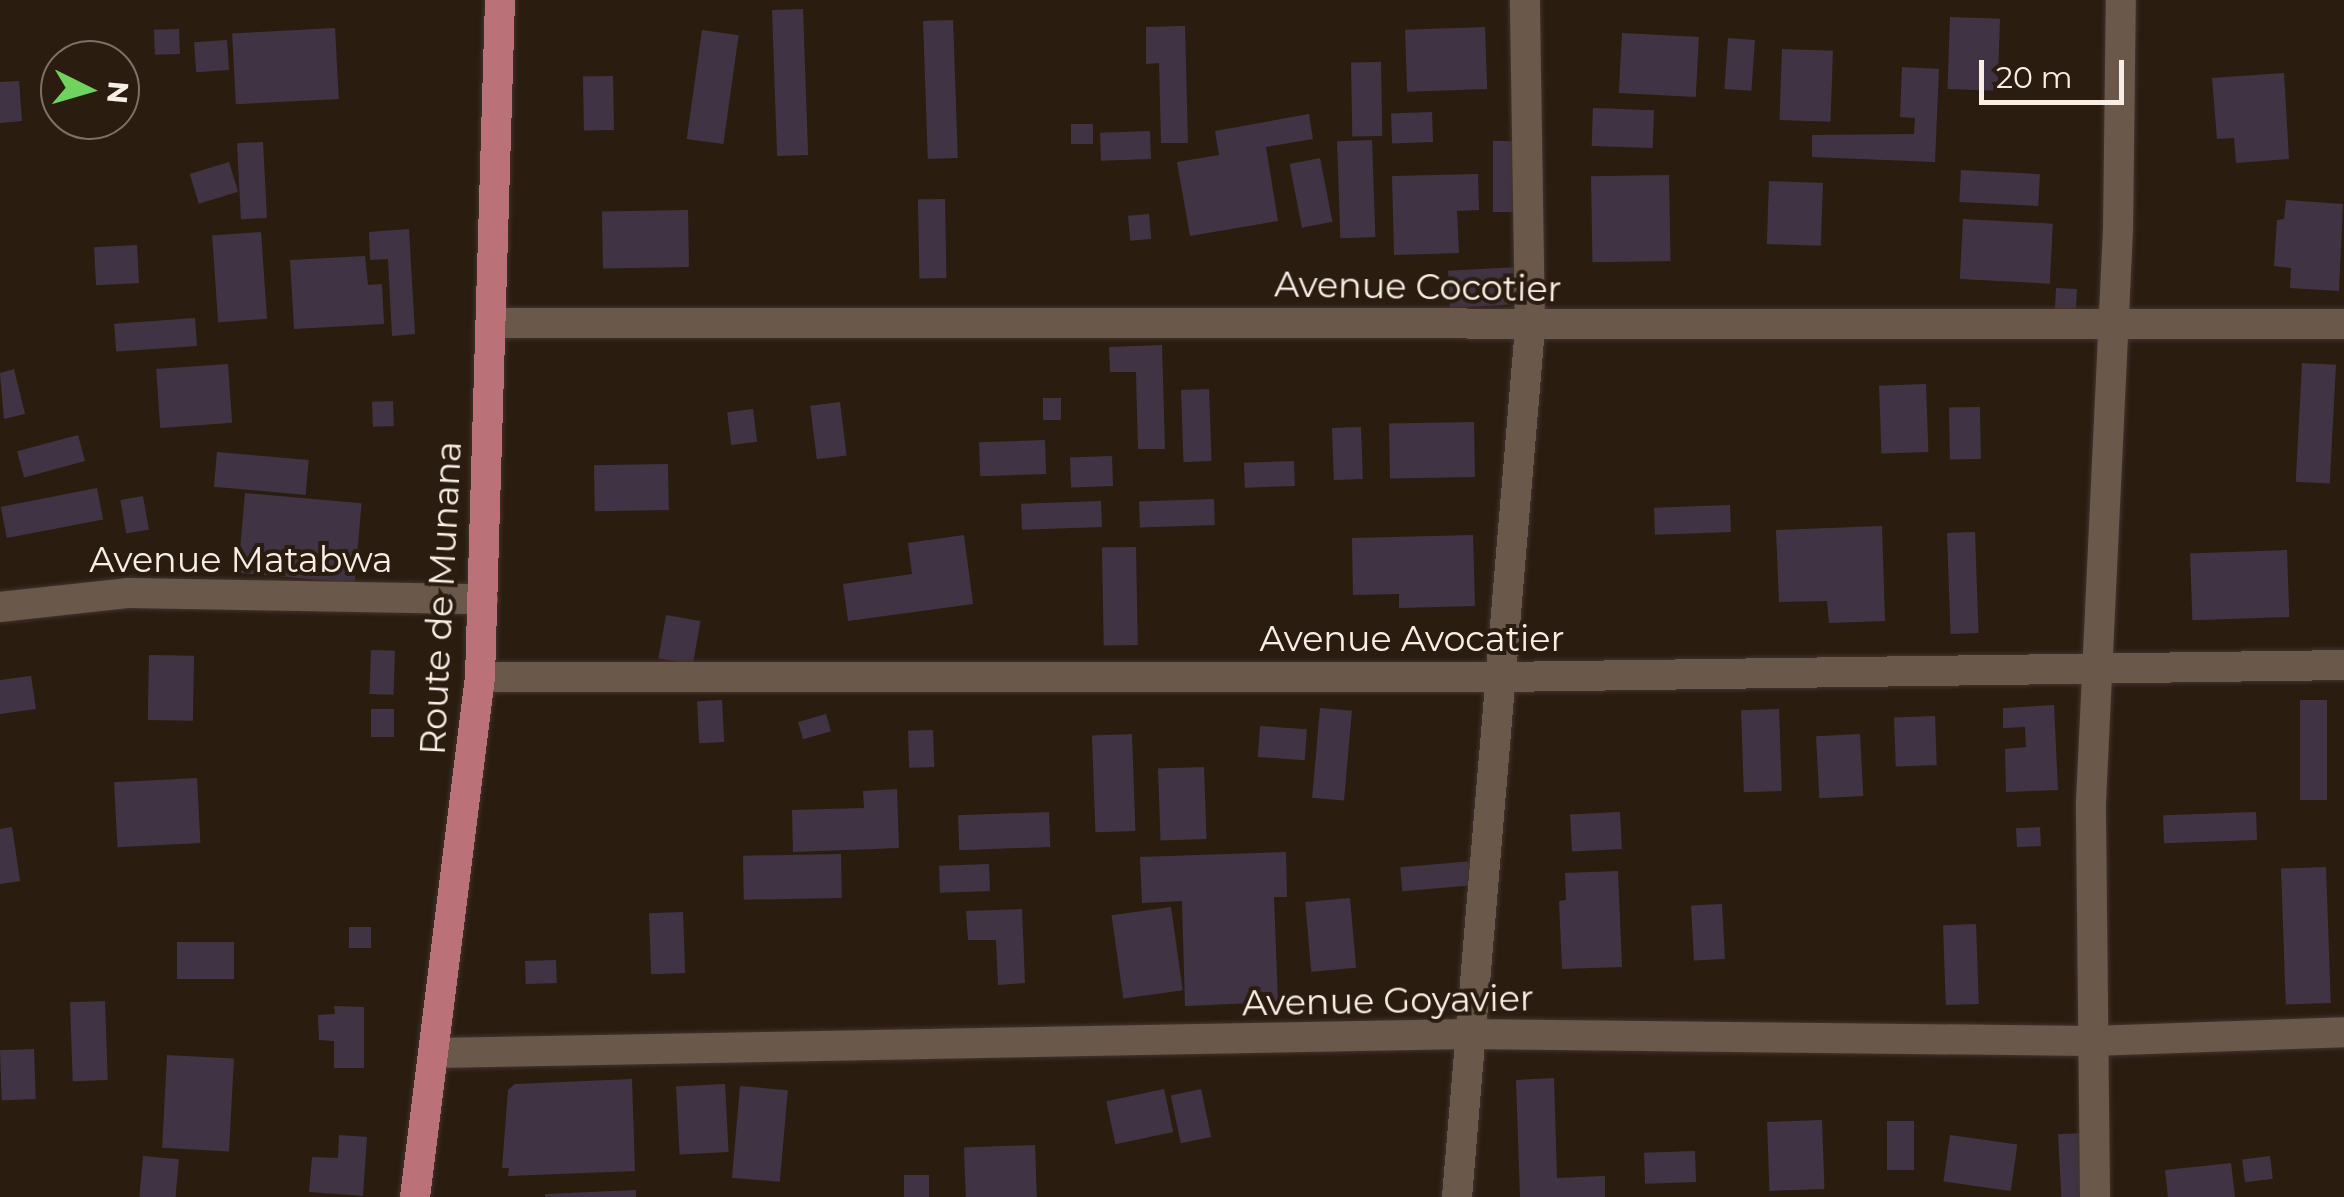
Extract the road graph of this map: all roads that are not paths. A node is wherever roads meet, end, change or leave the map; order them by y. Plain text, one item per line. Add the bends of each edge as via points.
1 (500, 0) edge
2 (1524, 0) edge
3 (2122, 0) edge
4 (2114, 322) junction
5 (491, 324) junction
6 (2344, 324) edge
7 (1530, 327) junction
8 (484, 599) junction
9 (0, 607) edge
10 (2344, 665) edge
11 (2099, 668) junction
12 (480, 677) junction
13 (1499, 677) junction
14 (2344, 1032) edge
15 (1468, 1034) junction
16 (2092, 1041) junction
17 (434, 1053) junction
18 (416, 1197) edge
19 (1457, 1197) edge
20 (2096, 1197) edge

1 - 5 main road, Route de Munana
2 - 7 street
3 - 4 street
4 - 6 street, Avenue Cocotier
4 - 7 street, Avenue Cocotier
4 - 11 street
5 - 7 street, Avenue Cocotier via 1014,319
5 - 8 main road, Route de Munana
7 - 13 street
8 - 9 street, Avenue Matabwa via 128,592
8 - 12 main road, Route de Munana
10 - 11 street, Avenue Avocatier
11 - 13 street, Avenue Avocatier
11 - 16 street via 2091,802
12 - 13 street, Avenue Avocatier
12 - 17 main road, Route de Munana
13 - 15 street
14 - 16 street, Avenue Goyavier
15 - 16 street, Avenue Goyavier
15 - 17 street, Avenue Goyavier
15 - 19 street
16 - 20 street
17 - 18 main road, Route de Munana

